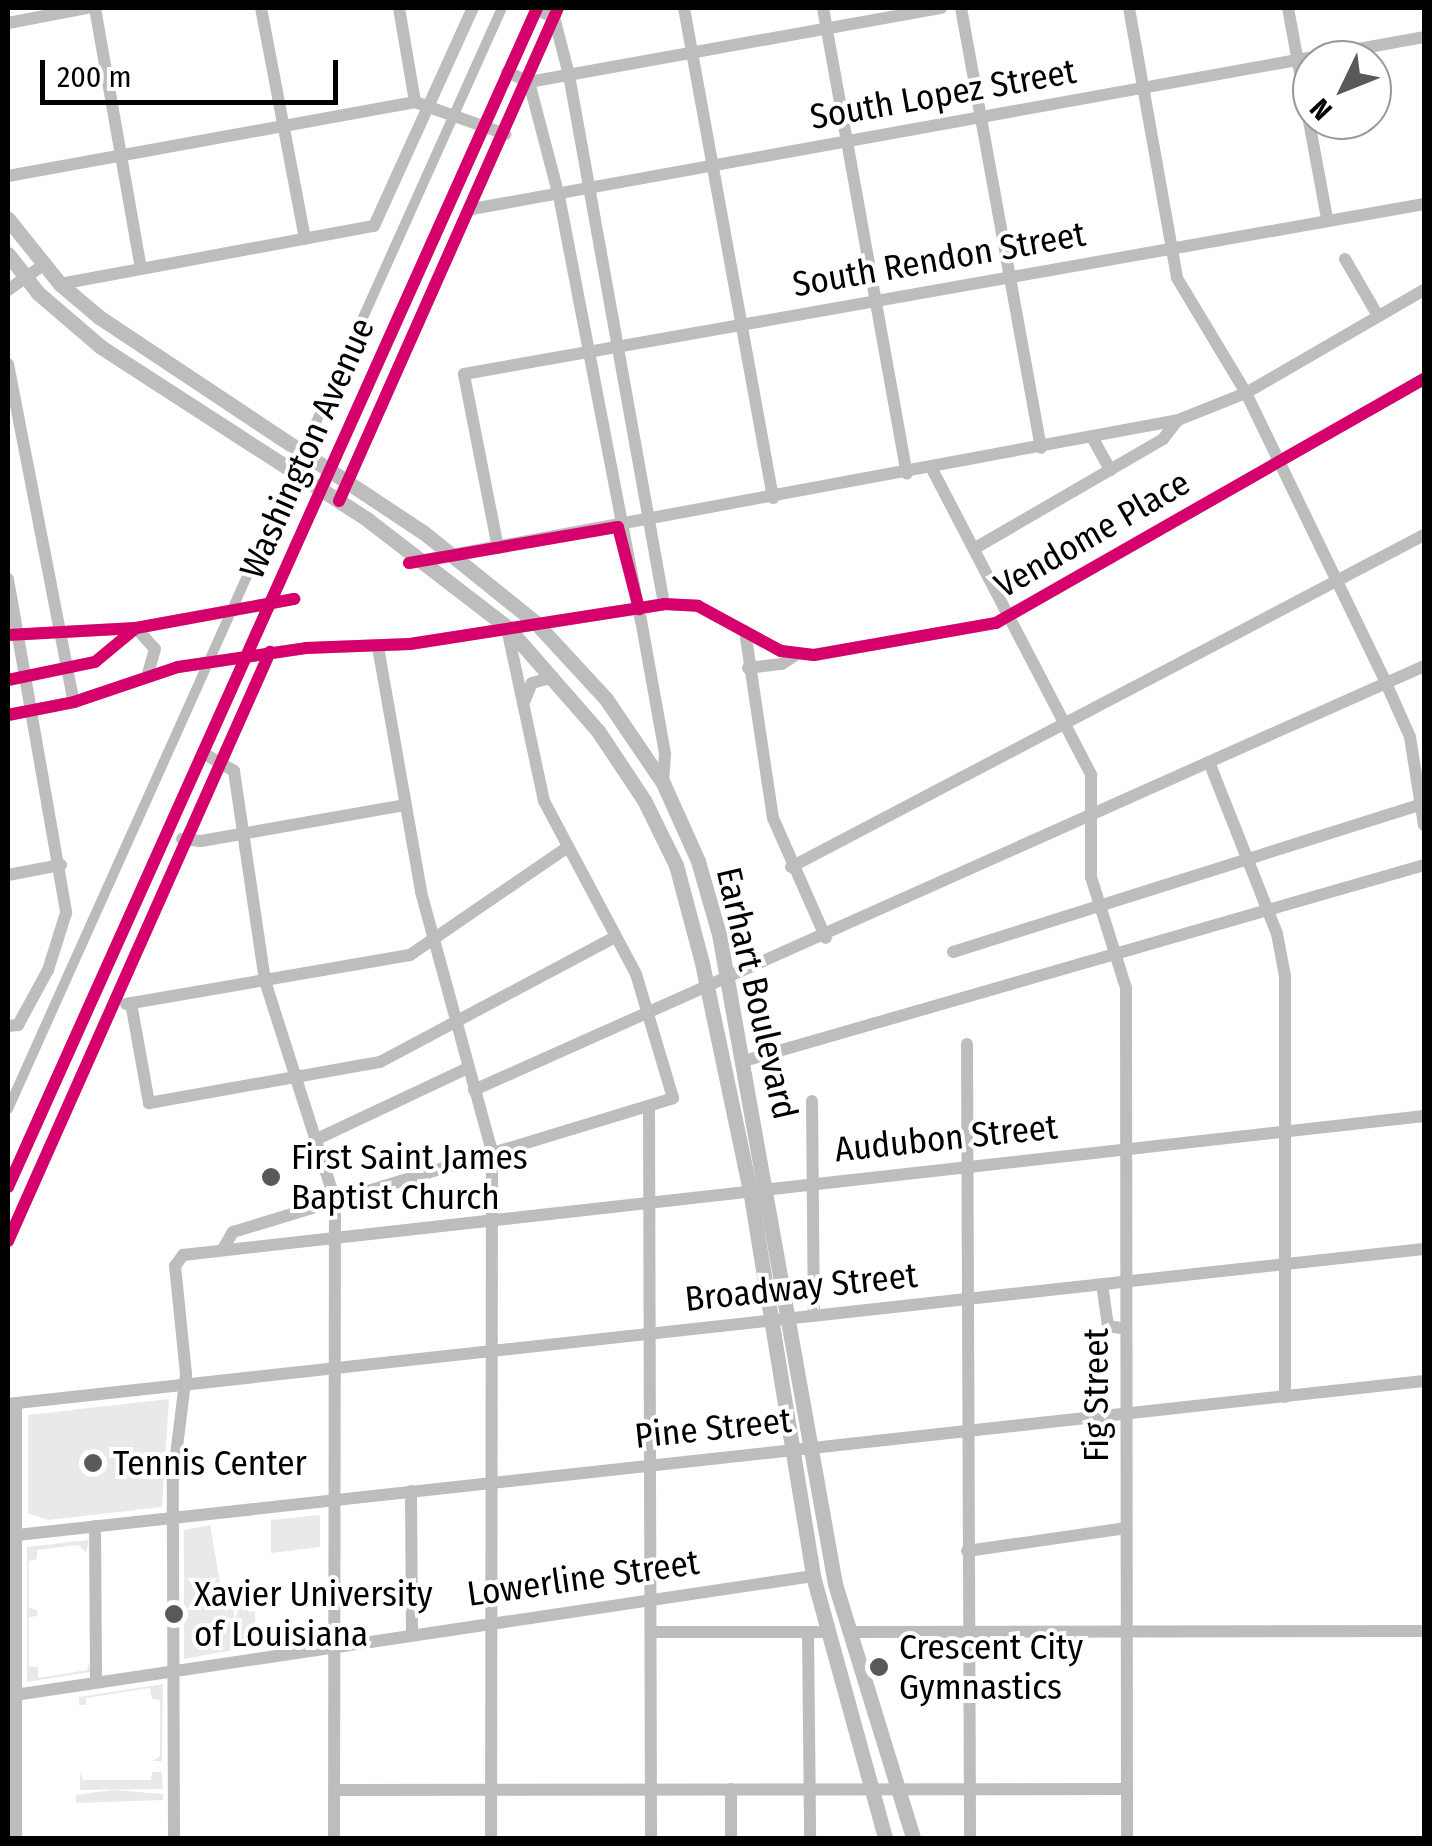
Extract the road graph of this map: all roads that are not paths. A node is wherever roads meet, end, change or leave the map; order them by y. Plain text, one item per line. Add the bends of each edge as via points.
1 (91, 8) edge
2 (261, 8) edge
3 (399, 8) edge
4 (473, 8) edge
5 (684, 8) edge
6 (823, 8) edge
7 (941, 8) edge
8 (961, 8) edge
9 (1129, 8) edge
10 (1288, 8) edge
11 (536, 9) edge
12 (556, 12) edge
13 (8, 23) edge
14 (826, 28) junction
15 (1424, 37) edge
16 (1294, 40) edge
17 (1392, 43) edge
18 (692, 52) junction
19 (1292, 62) edge
20 (507, 72) junction
21 (568, 75) junction
22 (529, 82) junction
23 (1144, 88) junction
24 (422, 102) junction
25 (981, 118) junction
26 (483, 124) junction
27 (283, 126) junction
28 (505, 134) junction
29 (1312, 140) edge
30 (847, 142) junction
31 (120, 155) junction
32 (713, 166) junction
33 (8, 176) edge
34 (590, 190) junction
35 (559, 196) junction
36 (1424, 204) edge
37 (472, 208) junction
38 (1326, 218) junction
39 (8, 220) edge
40 (305, 239) junction
41 (1171, 247) junction
42 (8, 254) edge
43 (1345, 259) dead end
44 (42, 265) junction
45 (142, 269) junction
46 (1009, 278) junction
47 (26, 279) junction
48 (60, 284) junction
49 (8, 290) edge
50 (1424, 290) edge
51 (876, 302) junction
52 (1378, 316) junction
53 (741, 326) junction
54 (620, 348) junction
55 (587, 354) junction
56 (8, 364) edge
57 (372, 378) junction
58 (1424, 379) edge
59 (391, 387) junction
60 (1246, 393) junction
61 (249, 416) junction
62 (1178, 420) junction
63 (238, 434) junction
64 (1092, 437) junction
65 (1041, 448) junction
66 (1280, 460) junction
67 (323, 466) junction
68 (932, 469) junction
69 (1110, 470) junction
70 (907, 474) junction
71 (347, 482) junction
72 (314, 485) junction
73 (773, 498) junction
74 (339, 501) junction
75 (650, 520) junction
76 (618, 527) junction
77 (1424, 535) edge
78 (977, 547) junction
79 (498, 548) junction
80 (455, 555) junction
81 (416, 562) junction
82 (8, 579) edge
83 (1337, 580) junction
84 (294, 599) dead end
85 (664, 604) junction
86 (268, 607) junction
87 (640, 609) junction
88 (1013, 615) junction
89 (534, 622) junction
90 (507, 627) junction
91 (59, 628) junction
92 (136, 628) junction
93 (745, 631) junction
94 (12, 634) edge
95 (378, 647) junction
96 (270, 652) junction
97 (796, 654) junction
98 (245, 658) junction
99 (1424, 666) edge
100 (748, 668) junction
101 (148, 673) junction
102 (553, 676) junction
103 (1386, 683) junction
104 (606, 699) junction
105 (74, 702) junction
106 (525, 702) junction
107 (32, 711) junction
108 (584, 713) junction
109 (8, 715) edge
110 (1065, 722) junction
111 (203, 754) junction
112 (1209, 762) junction
113 (221, 764) junction
114 (663, 783) junction
115 (406, 805) junction
116 (1422, 805) edge
117 (1093, 816) junction
118 (1424, 825) edge
119 (168, 832) junction
120 (244, 834) junction
121 (187, 841) junction
122 (566, 848) junction
123 (1246, 861) junction
124 (61, 865) junction
125 (1424, 865) edge
126 (791, 867) junction
127 (8, 875) edge
128 (138, 897) junction
129 (158, 906) junction
130 (1102, 907) junction
131 (1268, 908) junction
132 (615, 937) junction
133 (826, 938) junction
134 (434, 939) junction
135 (954, 952) dead end
136 (1116, 953) junction
137 (265, 981) junction
138 (729, 981) junction
139 (707, 990) junction
140 (130, 1004) junction
141 (114, 1006) junction
142 (649, 1015) junction
143 (455, 1022) junction
144 (8, 1026) edge
145 (967, 1044) dead end
146 (744, 1062) junction
147 (468, 1068) junction
148 (298, 1078) junction
149 (58, 1079) junction
150 (76, 1088) junction
151 (474, 1090) junction
152 (812, 1101) dead end
153 (648, 1108) junction
154 (1424, 1116) edge
155 (1285, 1132) junction
156 (317, 1139) junction
157 (1126, 1149) junction
158 (492, 1151) junction
159 (968, 1167) junction
160 (814, 1182) junction
161 (8, 1187) edge
162 (770, 1188) junction
163 (750, 1190) junction
164 (335, 1200) junction
165 (649, 1201) junction
166 (490, 1220) junction
167 (8, 1241) edge
168 (334, 1241) junction
169 (223, 1248) junction
170 (1424, 1249) edge
171 (1286, 1263) junction
172 (1126, 1282) junction
173 (1102, 1284) junction
174 (970, 1299) junction
175 (814, 1316) junction
176 (792, 1318) junction
177 (772, 1320) junction
178 (1126, 1329) junction
179 (650, 1333) junction
180 (491, 1352) junction
181 (333, 1370) junction
182 (1424, 1381) edge
183 (184, 1386) junction
184 (1285, 1397) junction
185 (12, 1404) edge
186 (1127, 1412) junction
187 (967, 1431) junction
188 (811, 1448) junction
189 (792, 1450) junction
190 (648, 1464) junction
191 (491, 1484) junction
192 (411, 1491) junction
193 (332, 1500) junction
194 (175, 1516) junction
195 (95, 1526) junction
196 (1126, 1528) junction
197 (12, 1535) edge
198 (967, 1551) junction
199 (812, 1576) junction
200 (651, 1598) junction
201 (491, 1622) junction
202 (1125, 1631) junction
203 (1424, 1631) edge
204 (652, 1632) junction
205 (808, 1632) junction
206 (827, 1632) junction
207 (848, 1632) junction
208 (968, 1632) junction
209 (412, 1634) junction
210 (332, 1645) junction
211 (174, 1670) junction
212 (96, 1682) junction
213 (12, 1696) edge
214 (650, 1788) junction
215 (731, 1789) junction
216 (1126, 1789) junction
217 (335, 1790) junction
218 (810, 1790) junction
219 (875, 1790) junction
220 (900, 1790) junction
221 (11, 1791) edge
222 (491, 1791) junction
223 (971, 1792) junction
224 (16, 1838) edge
225 (174, 1838) edge
226 (334, 1838) edge
227 (491, 1838) edge
228 (651, 1838) edge
229 (731, 1838) edge
230 (810, 1838) edge
231 (884, 1838) edge
232 (912, 1838) edge
233 (970, 1838) edge
234 (1126, 1838) edge

1 - 13 street
1 - 31 street
2 - 27 street
3 - 24 street
4 - 24 street
5 - 18 street
6 - 14 street
7 - 14 street
8 - 25 street
9 - 23 street
10 - 16 street
11 - 12 street
11 - 20 street, Washington Avenue
12 - 21 street
12 - 22 street, Washington Avenue
14 - 18 street
14 - 30 street
15 - 17 street, South Lopez Street
18 - 21 street
18 - 32 street
19 - 23 street, South Lopez Street
20 - 22 street
20 - 26 street, Washington Avenue
21 - 22 street
21 - 34 street
22 - 28 street, Washington Avenue
22 - 35 street
23 - 25 street, South Lopez Street
23 - 41 street
24 - 26 street
24 - 27 street
24 - 40 street via 374,226
25 - 30 street, South Lopez Street
25 - 46 street
26 - 28 street
26 - 57 street, Washington Avenue
27 - 31 street
27 - 40 street
28 - 37 street, Washington Avenue
29 - 38 street
30 - 32 street, South Lopez Street
30 - 51 street
31 - 33 street
31 - 45 street
32 - 34 street, South Lopez Street
32 - 53 street
34 - 35 street, South Lopez Street
34 - 54 street
35 - 37 street, South Lopez Street
35 - 55 street
36 - 38 street, South Rendon Street
37 - 59 street, Washington Avenue
38 - 41 street, South Rendon Street
39 - 44 main road, Earhart Boulevard
40 - 45 street
41 - 46 street, South Rendon Street
41 - 60 street via 1181,287
42 - 47 main road, Earhart Boulevard
43 - 52 street
44 - 47 street
44 - 48 main road, Earhart Boulevard
45 - 48 street
46 - 51 street, South Rendon Street
46 - 65 street
47 - 49 street
47 - 63 main road, Earhart Boulevard via 100,347
48 - 61 main road, Earhart Boulevard
50 - 52 street
51 - 53 street, South Rendon Street
51 - 70 street
52 - 60 street
53 - 54 street, South Rendon Street
53 - 73 street
54 - 55 street, South Rendon Street
54 - 75 street
55 - 76 street
55 - 79 street, South Rendon Street via 464,374
56 - 91 street
57 - 59 street
57 - 67 street, Washington Avenue
58 - 66 street, Vendome Place
59 - 71 street, Washington Avenue
60 - 62 street
60 - 66 street
61 - 63 main road
61 - 67 main road, Earhart Boulevard
62 - 64 street
62 - 69 street via 1162,439
63 - 72 main road, Earhart Boulevard
64 - 65 street
64 - 69 street
65 - 68 street
66 - 83 street
66 - 88 street, Vendome Place
67 - 71 main road, Earhart Boulevard
67 - 72 street, Washington Avenue
68 - 70 street
68 - 78 street, Fig Street
69 - 78 street
70 - 73 street
71 - 74 street, Washington Avenue
71 - 80 main road, Earhart Boulevard
72 - 74 main road, Earhart Boulevard
72 - 86 street, Washington Avenue
73 - 75 street
74 - 81 main road, Earhart Boulevard
75 - 76 street
75 - 85 street
76 - 79 street
76 - 87 street
77 - 83 street
78 - 88 street, Fig Street
79 - 80 street
80 - 81 street
80 - 89 main road, Earhart Boulevard
81 - 90 main road, Earhart Boulevard
82 - 94 street
83 - 103 street
83 - 110 street
84 - 86 street
85 - 87 street
85 - 93 street via 698,606
86 - 92 street
86 - 98 street, Washington Avenue
87 - 89 street
87 - 114 street via 665,754
88 - 97 street, Vendome Place via 875,645
88 - 110 street, Fig Street
89 - 90 street
89 - 104 main road, Earhart Boulevard
90 - 95 street
90 - 102 main road, Earhart Boulevard
90 - 106 street
91 - 92 street
91 - 94 street
91 - 105 street
92 - 101 street via 155,649
93 - 97 street
93 - 100 street
94 - 107 street
95 - 96 street
95 - 115 street
96 - 98 street
96 - 113 street
97 - 100 street via 782,664
98 - 101 street
98 - 111 street, Washington Avenue
99 - 103 street
100 - 126 street via 773,818
101 - 105 street
102 - 106 street via 532,683
102 - 108 main road, Earhart Boulevard
103 - 112 street
103 - 116 street via 1410,736
104 - 108 main road
104 - 114 main road, Earhart Boulevard
105 - 107 street
106 - 122 street via 544,801
107 - 109 street
107 - 124 street
108 - 139 main road, Earhart Boulevard via 644,800 676,865
110 - 117 street, Fig Street via 1091,775
110 - 126 street
111 - 113 street
111 - 119 street, Washington Avenue
112 - 117 street
112 - 123 street
113 - 120 street via 234,771
113 - 121 street
114 - 138 main road, Earhart Boulevard via 708,890
115 - 120 street
115 - 134 street
116 - 118 street
116 - 123 street
117 - 130 street, Fig Street via 1089,858
117 - 133 street
119 - 121 street
119 - 128 street, Washington Avenue
120 - 121 street
120 - 137 street
121 - 129 street
122 - 132 street
122 - 134 street
123 - 130 street
123 - 131 street
124 - 127 street
124 - 144 street via 62,929 18,1025
125 - 131 street
126 - 133 street
128 - 129 street
128 - 149 street, Washington Avenue
129 - 141 street
130 - 135 street
130 - 136 street, Fig Street
131 - 136 street
131 - 155 street via 1286,976
132 - 142 street
132 - 143 street
133 - 138 street
134 - 137 street via 410,955
134 - 143 street
136 - 146 street
136 - 157 street, Fig Street via 1128,1023
137 - 140 street
137 - 148 street
138 - 139 street
138 - 146 main road, Earhart Boulevard
139 - 142 street
139 - 163 main road, Earhart Boulevard
140 - 141 street
140 - 148 street via 148,1103
141 - 150 street
142 - 151 street
142 - 153 street via 674,1098
143 - 147 street
143 - 148 street via 380,1062
145 - 159 street
146 - 162 main road, Earhart Boulevard
147 - 151 street
147 - 156 street
148 - 156 street
149 - 150 street
149 - 161 street, Washington Avenue
150 - 167 street
151 - 158 street
152 - 160 street
153 - 158 street
153 - 165 street
154 - 155 street, Audubon Street
155 - 157 street, Audubon Street
155 - 171 street
156 - 164 street
157 - 159 street, Audubon Street
157 - 172 street, Fig Street
158 - 164 street
158 - 166 street
159 - 160 street, Audubon Street
159 - 174 street
160 - 162 street, Audubon Street
160 - 175 street
162 - 163 street, Audubon Street
162 - 176 main road, Earhart Boulevard
163 - 165 street, Audubon Street
163 - 177 main road, Earhart Boulevard
164 - 168 street
164 - 169 street via 233,1232
165 - 166 street, Audubon Street
165 - 179 street
166 - 168 street, Audubon Street
166 - 180 street
168 - 169 street, Audubon Street
168 - 181 street
169 - 183 street, Audubon Street via 177,1260
170 - 171 street, Broadway Street
171 - 172 street, Broadway Street
171 - 184 street
172 - 173 street, Broadway Street
172 - 178 street, Fig Street
173 - 174 street, Broadway Street
173 - 178 street via 1108,1326
174 - 175 street, Broadway Street
174 - 187 street
175 - 176 street, Broadway Street
176 - 177 street, Broadway Street
176 - 188 main road, Earhart Boulevard
177 - 179 street, Broadway Street
177 - 189 main road, Earhart Boulevard
178 - 186 street, Fig Street
179 - 180 street, Broadway Street
179 - 190 street
180 - 181 street, Broadway Street
180 - 191 street
181 - 183 street, Broadway Street
181 - 193 street
182 - 184 street, Pine Street
183 - 185 street, Broadway Street
183 - 194 street
184 - 186 street, Pine Street
185 - 197 street
186 - 187 street, Pine Street
186 - 196 street, Fig Street
187 - 188 street, Pine Street
187 - 198 street
188 - 189 street, Pine Street
188 - 207 main road, Earhart Boulevard
189 - 190 street, Pine Street
189 - 199 main road, Earhart Boulevard
190 - 191 street, Pine Street
190 - 200 street
191 - 192 street, Pine Street
191 - 201 street
192 - 193 street, Pine Street
192 - 209 street
193 - 194 street, Pine Street
193 - 210 street
194 - 195 street, Pine Street
194 - 211 street
195 - 197 street, Pine Street
195 - 212 street
196 - 198 street
196 - 202 street, Fig Street
197 - 213 street
198 - 208 street
199 - 200 street, Lowerline Street
199 - 206 main road, Earhart Boulevard
200 - 201 street, Lowerline Street
200 - 204 street
201 - 209 street, Lowerline Street
201 - 222 street
202 - 203 street
202 - 208 street
202 - 216 street, Fig Street
204 - 205 street
204 - 214 street
205 - 206 street
205 - 218 street
206 - 219 main road, Earhart Boulevard
207 - 208 street
207 - 220 main road, Earhart Boulevard
208 - 223 street
209 - 210 street, Lowerline Street
210 - 211 street, Lowerline Street
210 - 217 street
211 - 212 street, Lowerline Street
211 - 225 street
212 - 213 street, Lowerline Street
213 - 221 street
214 - 215 street
214 - 222 street
214 - 228 street
215 - 218 street
215 - 229 street
216 - 223 street
216 - 234 street, Fig Street
217 - 222 street
217 - 226 street
218 - 219 street
218 - 230 street
219 - 220 street
219 - 231 main road, Earhart Boulevard
220 - 223 street
220 - 232 main road, Earhart Boulevard
221 - 224 street
222 - 227 street
223 - 233 street

